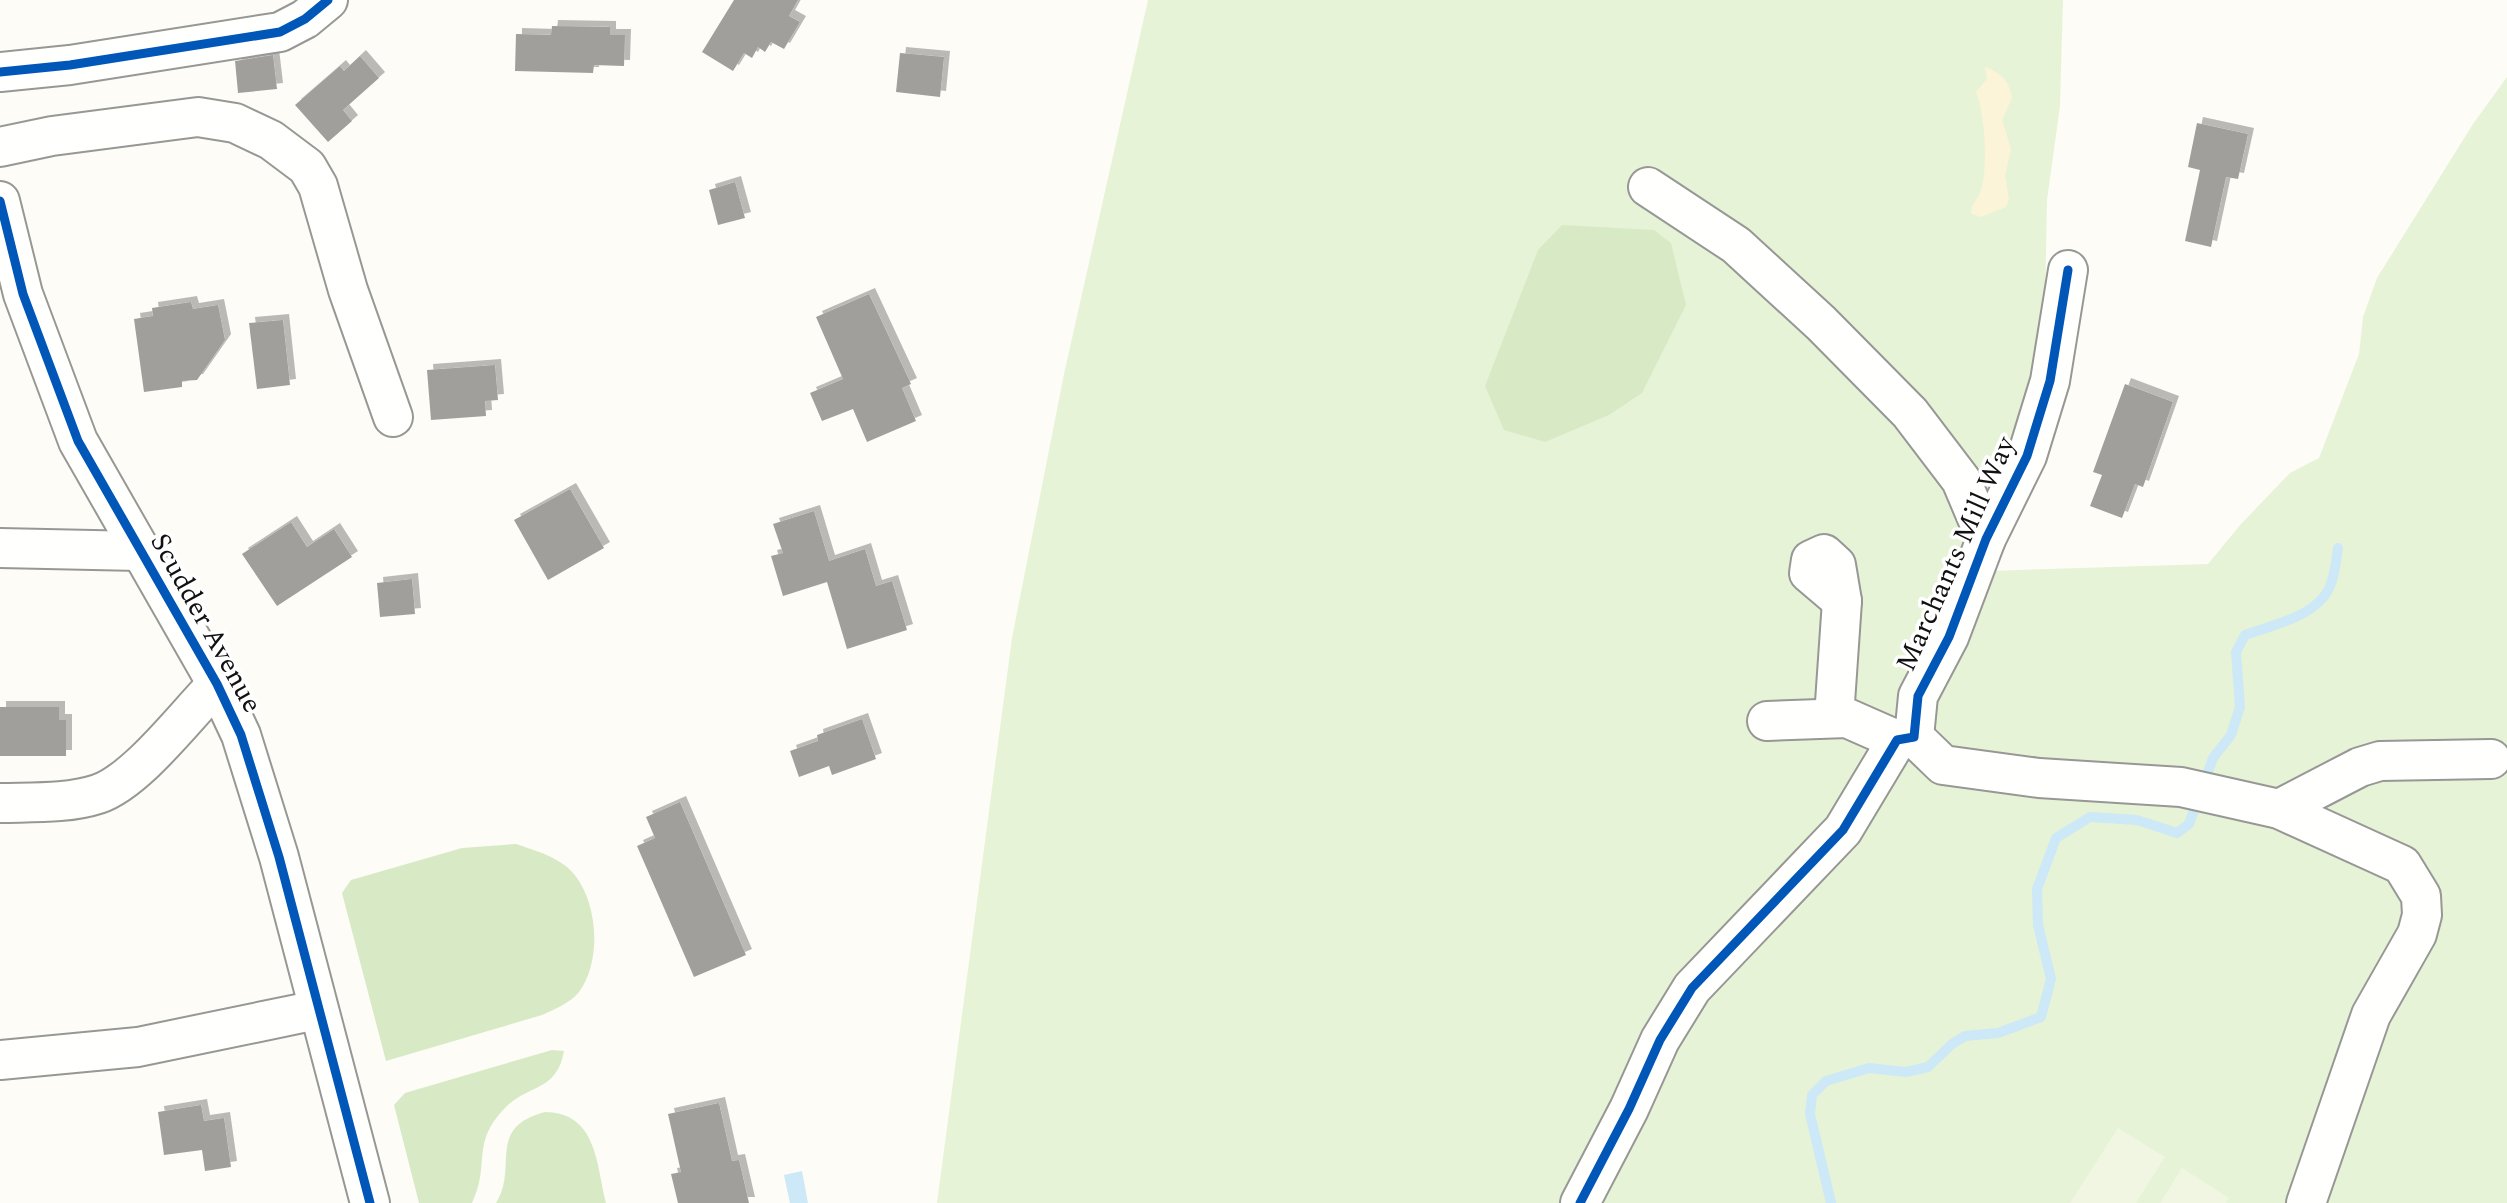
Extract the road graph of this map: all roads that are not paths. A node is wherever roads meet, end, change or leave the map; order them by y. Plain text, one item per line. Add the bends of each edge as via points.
1 (328, 0) edge
2 (0, 72) edge
3 (0, 147) edge
4 (1648, 187) dead end
5 (0, 201) edge
6 (2068, 270) dead end
7 (393, 417) dead end
8 (1986, 539) junction
9 (0, 548) edge
10 (139, 551) junction
11 (1842, 601) dead end
12 (217, 684) junction
13 (1834, 716) junction
14 (1767, 721) dead end
15 (1906, 738) junction
16 (2491, 759) dead end
17 (0, 803) edge
18 (2278, 808) junction
19 (317, 1010) junction
20 (0, 1060) edge
21 (370, 1203) edge
22 (1580, 1203) edge
23 (2306, 1203) edge

1 - 2 street via 280,32
3 - 7 street via 198,117 235,123 271,140 307,167 324,204 348,290
4 - 8 street via 1736,245 1910,413 1961,480
5 - 10 street, Scudder Avenue via 23,294 66,414
6 - 8 street, Marchants Mill Way via 2050,382 2027,456
8 - 15 street, Marchants Mill Way via 1949,637 1918,696
9 - 10 street
10 - 12 street, Scudder Avenue
11 - 13 street
12 - 17 street via 161,745 99,794
12 - 19 street, Scudder Avenue via 242,735 279,857
13 - 14 street
13 - 15 street
15 - 18 street via 1943,765 2195,791
15 - 22 street, Marchants Mill Way via 1843,830 1692,988 1660,1040
16 - 18 street via 2380,761
18 - 23 street via 2402,865 2421,896 2417,934 2371,1015
19 - 20 street via 138,1047
19 - 21 street, Scudder Avenue

